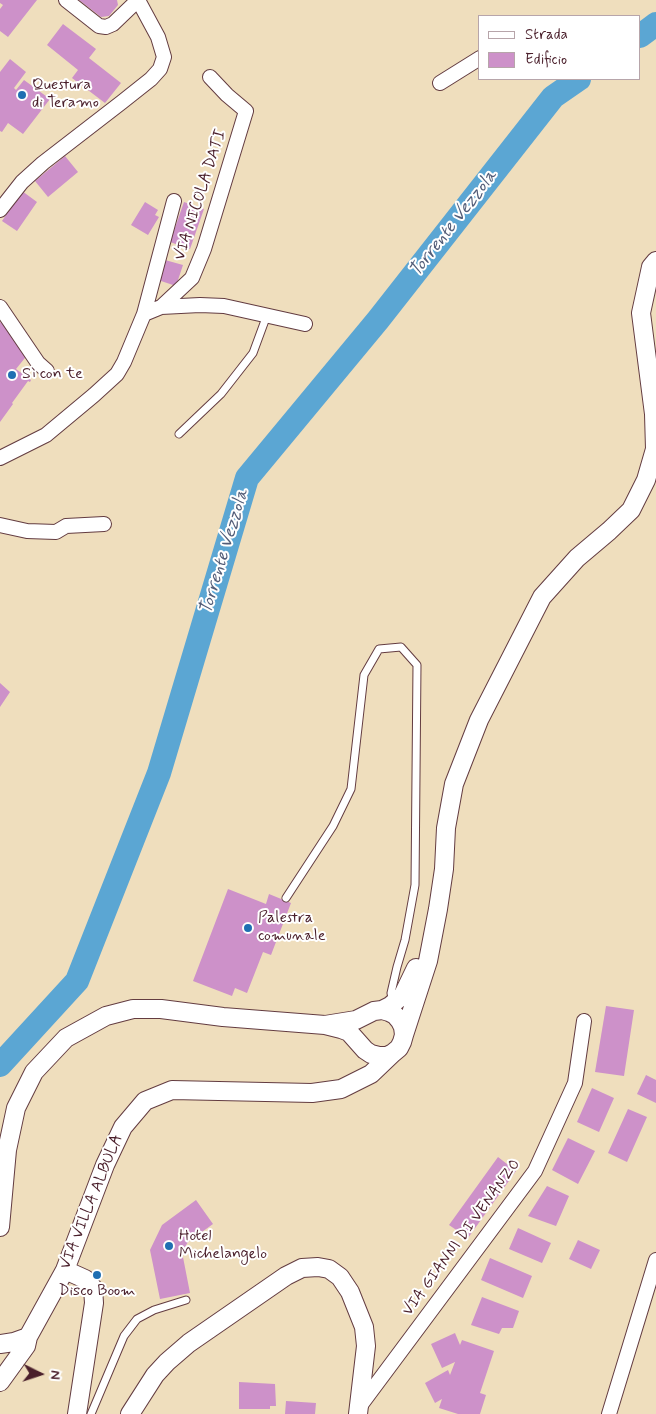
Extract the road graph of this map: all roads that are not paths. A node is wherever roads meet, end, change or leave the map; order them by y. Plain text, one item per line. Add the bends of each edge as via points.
1 (66, 0) edge
2 (138, 0) edge
3 (478, 59) edge
4 (210, 77) dead end
5 (440, 83) dead end
6 (174, 201) dead end
7 (0, 210) edge
8 (656, 261) edge
9 (0, 307) edge
10 (161, 307) junction
11 (144, 314) junction
12 (267, 315) junction
13 (305, 324) dead end
14 (652, 368) edge
15 (47, 372) dead end
16 (179, 434) dead end
17 (0, 458) edge
18 (104, 524) dead end
19 (0, 525) edge
20 (286, 898) dead end
21 (438, 909) junction
22 (381, 1009) junction
23 (584, 1021) dead end
24 (326, 1025) junction
25 (404, 1034) junction
26 (362, 1046) junction
27 (393, 1053) junction
28 (356, 1082) junction
29 (0, 1227) edge
30 (656, 1260) edge
31 (65, 1270) junction
32 (186, 1300) dead end
33 (28, 1337) junction
34 (0, 1344) edge
35 (0, 1382) edge
36 (359, 1410) edge
37 (77, 1414) edge
38 (91, 1414) edge
39 (130, 1414) edge
40 (610, 1414) edge

1 - 2 street via 99,26 106,27
2 - 7 street via 158,37 164,57 160,69 43,163 22,182
3 - 5 street
4 - 10 street, VIA NICOLA DATI via 246,110 204,249 192,278
6 - 11 street, VIA NICOLA DATI
8 - 14 street via 651,267 641,313
9 - 15 street
10 - 11 street, VIA NICOLA DATI
10 - 12 street via 224,306
11 - 17 street, VIA NICOLA DATI via 117,374 46,435
12 - 13 street
12 - 16 lane via 254,353 221,394
14 - 21 street via 655,449 646,480 631,510 577,558 542,597 479,720 454,784
18 - 19 street via 66,526 56,532 27,531
20 - 22 lane via 333,826 351,788 364,675 379,649 401,647 417,665 416,885 391,993
21 - 22 street via 403,995
21 - 25 street via 428,961
22 - 24 street via 356,1020
22 - 25 street via 395,1015
22 - 26 street via 362,1021 358,1036
23 - 36 street, VIA GIANNI DI VENANZO via 575,1084 534,1171
24 - 26 street via 349,1032
24 - 29 street via 133,1009 106,1016 66,1038 34,1072 16,1108 7,1150
25 - 27 street
26 - 27 street via 379,1056
26 - 28 street via 366,1058
27 - 28 street, VIA VILLA ALBULA via 371,1074
28 - 31 street, VIA VILLA ALBULA via 341,1089 312,1093 172,1090 145,1101 122,1127
30 - 40 street
31 - 33 street, VIA VILLA ALBULA
31 - 37 street via 85,1279 93,1288 94,1303
32 - 38 lane via 154,1310 137,1320 124,1336
33 - 34 street
33 - 35 street, VIA VILLA ALBULA via 26,1346
36 - 39 street via 366,1346 364,1327 340,1276 318,1266 302,1268 286,1276 189,1343 155,1375

